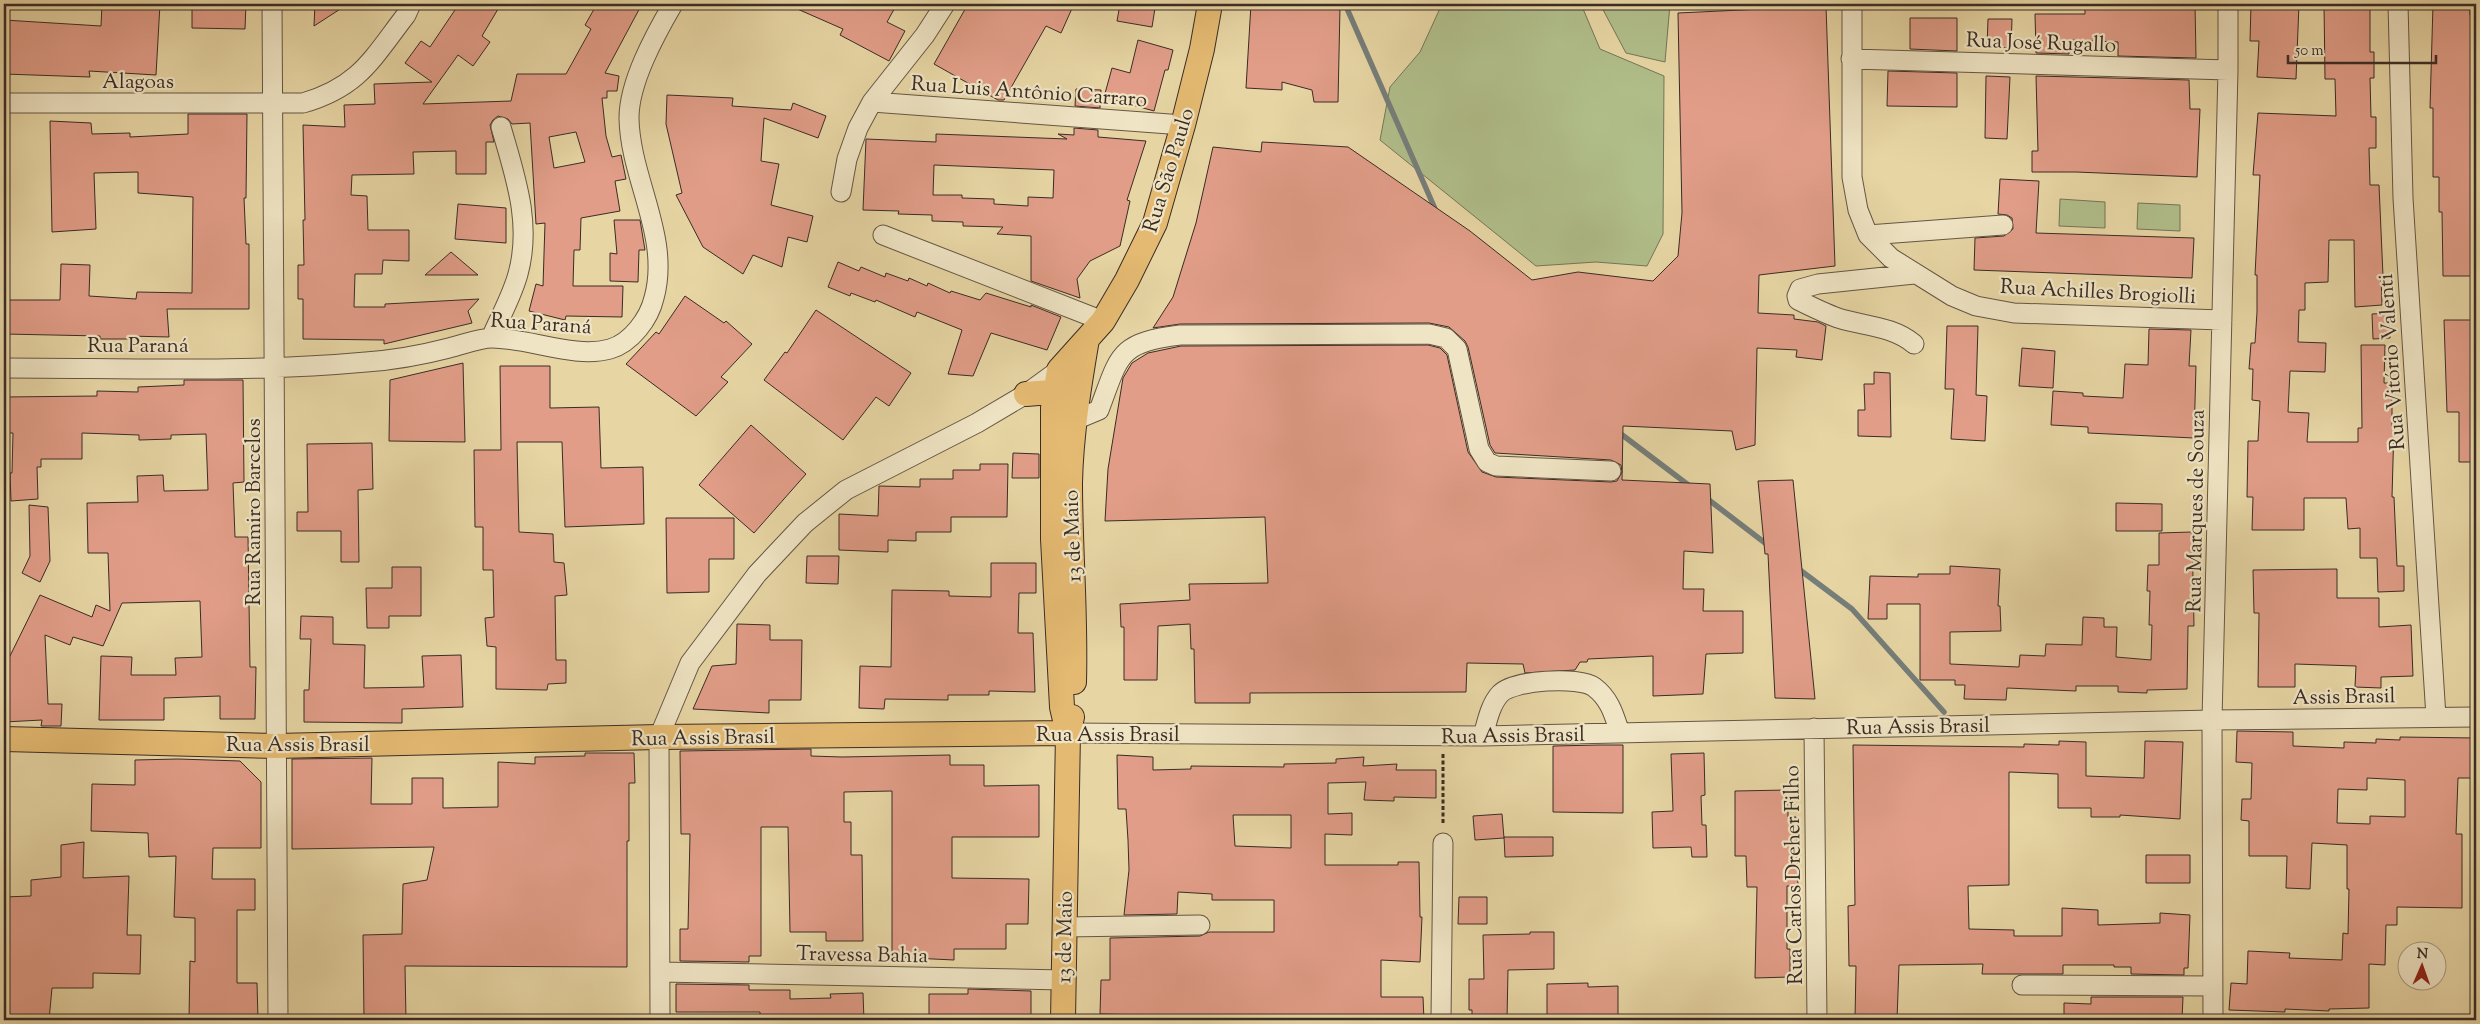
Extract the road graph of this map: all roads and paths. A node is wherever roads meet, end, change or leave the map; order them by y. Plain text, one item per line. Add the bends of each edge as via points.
1 (272, 4) edge
2 (410, 4) edge
3 (673, 4) edge
4 (945, 4) edge
5 (1210, 4) edge
6 (1852, 4) edge
7 (2228, 4) edge
8 (2398, 4) edge
9 (1851, 59) junction
10 (2228, 70) junction
11 (4, 102) edge
12 (872, 102) junction
13 (273, 104) junction
14 (1183, 125) junction
15 (501, 127) dead end
16 (841, 192) dead end
17 (2003, 225) dead end
18 (1868, 234) junction
19 (883, 235) dead end
20 (1914, 274) junction
21 (2222, 320) junction
22 (1103, 321) junction
23 (492, 338) junction
24 (1087, 339) junction
25 (1914, 344) dead end
26 (4, 368) edge
27 (275, 368) junction
28 (1057, 381) junction
29 (1026, 394) joint
30 (1075, 420) junction
31 (1611, 471) dead end
32 (1070, 483) junction
33 (2436, 717) junction
34 (2476, 717) edge
35 (2212, 720) junction
36 (1814, 728) junction
37 (1068, 733) junction
38 (1620, 733) junction
39 (1483, 736) junction
40 (659, 737) junction
41 (1442, 737) junction
42 (4, 739) edge
43 (276, 746) junction
44 (1443, 843) joint
45 (1200, 925) dead end
46 (1064, 927) junction
47 (660, 972) junction
48 (1064, 980) junction
49 (2022, 985) dead end
50 (2213, 986) junction
51 (278, 1020) edge
52 (660, 1020) edge
53 (1063, 1020) edge
54 (1442, 1020) edge
55 (1817, 1020) edge
56 (2213, 1020) edge

1 - 13 street, Rua Ramiro Barcelos
2 - 13 street, Alagoas via 406,15 360,75 328,96 303,103
3 - 23 street, Rua Paraná via 635,82 629,116 631,146 654,233 659,271 654,300 644,321 626,342 610,349 587,351
4 - 12 street
5 - 14 main road, Rua São Paulo
6 - 9 street, Rua Achilles Brogiolli
7 - 10 street, Rua Marques de Souza
8 - 33 street, Rua Vitório Valenti via 2403,198
9 - 10 street, Rua José Rugallo
9 - 18 street, Rua Achilles Brogiolli via 1852,178 1858,210
10 - 21 street, Rua Marques de Souza
11 - 13 street, Alagoas
12 - 14 street, Rua Luis Antônio Carraro
12 - 16 street via 847,159
13 - 27 street, Rua Ramiro Barcelos
14 - 22 main road, Rua São Paulo via 1155,223
15 - 23 street via 519,189 524,225 518,275
17 - 18 street
18 - 20 street, Rua Achilles Brogiolli via 1891,258
19 - 22 street
20 - 21 street, Rua Achilles Brogiolli via 1976,306 2014,312
20 - 25 street via 1818,284 1800,289 1797,296 1798,300 1821,312 1900,334
21 - 35 street, Rua Marques de Souza
22 - 24 main road, Rua São Paulo
23 - 27 street, Rua Paraná via 423,354 368,362
24 - 28 main road, Rua São Paulo
24 - 30 main road, 13 de Maio
26 - 27 street, Rua Paraná
27 - 43 street, Rua Ramiro Barcelos
28 - 29 main road
28 - 32 main road via 1064,399 1064,458
28 - 37 main road, 13 de Maio via 1052,408 1053,539 1062,707
29 - 40 street via 969,428 846,490 805,523 757,574 690,663
30 - 31 street via 1099,410 1119,359 1135,344 1157,338 1180,335 1429,334 1446,338 1457,349 1479,449 1486,462 1496,466
30 - 32 main road, 13 de Maio
32 - 37 main road, 13 de Maio via 1076,640 1074,707
33 - 34 street, Assis Brasil
33 - 35 street, Assis Brasil
35 - 36 street, Rua Assis Brasil
35 - 50 street, Rua Marques de Souza
36 - 38 street, Rua Assis Brasil
36 - 55 street, Rua Carlos Dreher Filho
37 - 40 main road, Rua Assis Brasil
37 - 41 street, Rua Assis Brasil
37 - 46 main road, 13 de Maio
38 - 39 street, Rua Assis Brasil
38 - 39 street via 1612,708 1592,685 1532,682 1510,687 1501,693 1494,701
39 - 41 street, Rua Assis Brasil
40 - 43 main road, Rua Assis Brasil
40 - 47 street
41 - 44 path
42 - 43 main road, Rua Assis Brasil
43 - 51 street, Rua Ramiro Barcelos
44 - 54 street
45 - 46 street
46 - 48 main road, 13 de Maio
47 - 48 street, Travessa Bahia
47 - 52 street
48 - 53 main road, 13 de Maio
49 - 50 street
50 - 56 street, Rua Marques de Souza

